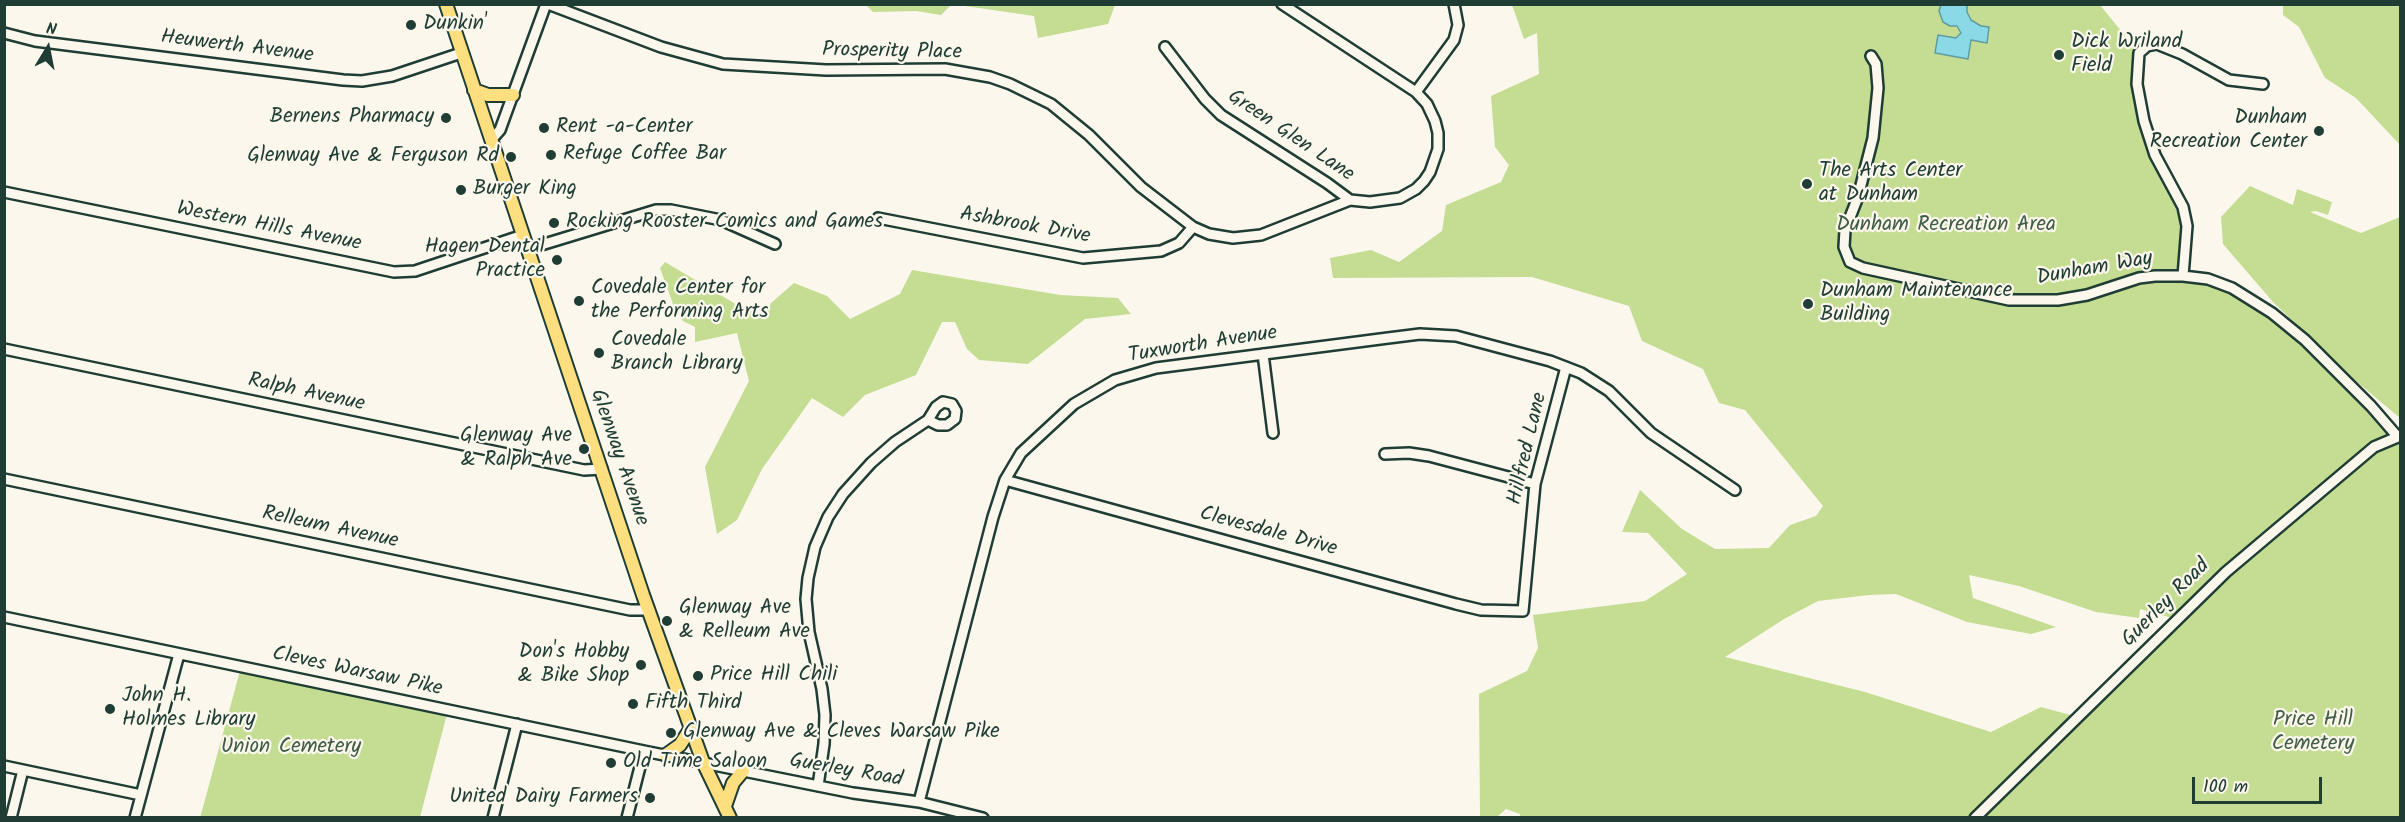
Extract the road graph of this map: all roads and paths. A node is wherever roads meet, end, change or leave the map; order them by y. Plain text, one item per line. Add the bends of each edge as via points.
1 (446, 4) edge
2 (547, 4) edge
3 (1282, 4) edge
4 (1454, 4) edge
5 (4, 33) edge
6 (1165, 47) dead end
7 (461, 53) junction
8 (1871, 56) dead end
9 (2263, 84) dead end
10 (474, 90) junction
11 (1416, 92) junction
12 (513, 94) junction
13 (492, 139) junction
14 (4, 192) edge
15 (1350, 200) junction
16 (879, 218) dead end
17 (1193, 227) junction
18 (523, 235) junction
19 (775, 244) dead end
20 (528, 249) junction
21 (2183, 276) junction
22 (4, 349) edge
23 (1263, 354) junction
24 (1566, 367) junction
25 (928, 420) dead end
26 (1273, 433) dead end
27 (2399, 436) edge
28 (1385, 454) dead end
29 (602, 469) junction
30 (4, 479) edge
31 (1005, 480) junction
32 (1535, 484) junction
33 (1735, 490) dead end
34 (649, 610) junction
35 (1522, 610) joint
36 (4, 617) edge
37 (178, 654) junction
38 (517, 724) junction
39 (691, 728) junction
40 (644, 751) junction
41 (666, 755) junction
42 (703, 762) junction
43 (4, 766) edge
44 (23, 770) junction
45 (743, 771) junction
46 (818, 786) junction
47 (141, 795) junction
48 (919, 802) junction
49 (725, 806) junction
50 (11, 818) edge
51 (135, 818) edge
52 (493, 818) edge
53 (627, 818) edge
54 (730, 818) edge
55 (983, 818) edge
56 (1975, 818) edge

1 - 7 main road, Glenway Avenue
2 - 12 street
2 - 17 street, Prosperity Place via 661,47 723,64 826,70 945,69 1000,80 1036,96 1071,119 1141,187
3 - 11 street
4 - 11 street via 1458,25 1454,40
5 - 7 street, Heuwerth Avenue via 362,81 392,76
6 - 15 street, Green Glen Lane via 1221,115
7 - 10 main road, Glenway Avenue
8 - 21 street, Dunham Way via 1876,64 1878,88 1872,138 1845,230 1844,247 1850,262 2008,300 2058,300 2139,278
9 - 21 street via 2229,81 2157,44 2139,53 2137,84 2144,121 2155,155 2183,207 2187,226
10 - 12 main road via 488,95
10 - 13 main road, Glenway Avenue
11 - 15 street via 1432,112 1438,132 1438,149 1430,172 1416,189 1400,198
12 - 13 street via 500,130
13 - 18 main road, Glenway Avenue
14 - 18 street, Western Hills Avenue via 393,272 415,271
15 - 17 street via 1244,238 1209,234
16 - 17 street, Ashbrook Drive via 1083,258 1161,251 1179,243
18 - 20 main road, Glenway Avenue
19 - 20 street via 721,220 656,210
20 - 29 main road, Glenway Avenue
21 - 27 street, Dunham Way via 2208,279 2232,288 2272,313 2305,340
22 - 29 street, Ralph Avenue via 584,470
23 - 24 street, Tuxworth Avenue via 1439,334
23 - 26 street
23 - 31 street, Tuxworth Avenue via 1156,368 1100,387 1074,404 1021,453
24 - 32 street, Hillfred Lane
24 - 33 street, Tuxworth Avenue via 1602,386 1651,433
25 - 46 street via 895,442 858,477 828,517 815,547 806,599 825,715
27 - 56 street, Guerley Road via 2374,447 2226,572
28 - 32 street via 1429,456
29 - 34 main road, Glenway Avenue
30 - 34 street, Relleum Avenue via 630,610
31 - 35 street, Clevesdale Drive via 1456,604 1481,610
31 - 48 street, Tuxworth Avenue
32 - 35 street, Hillfred Lane
34 - 39 main road, Glenway Avenue
36 - 37 street, Cleves Warsaw Pike
37 - 38 street, Cleves Warsaw Pike
37 - 47 street
38 - 40 street, Cleves Warsaw Pike
38 - 52 street
39 - 41 main road via 680,745
39 - 42 main road, Glenway Avenue
40 - 41 street, Cleves Warsaw Pike
40 - 53 street
41 - 42 street, Cleves Warsaw Pike
42 - 45 street, Guerley Road
42 - 49 main road, Glenway Avenue
43 - 44 street
44 - 47 street
44 - 50 street
45 - 46 street, Guerley Road
45 - 49 main road via 733,783
46 - 48 street, Guerley Road
47 - 51 street
48 - 55 street, Guerley Road
49 - 54 main road, Glenway Avenue

